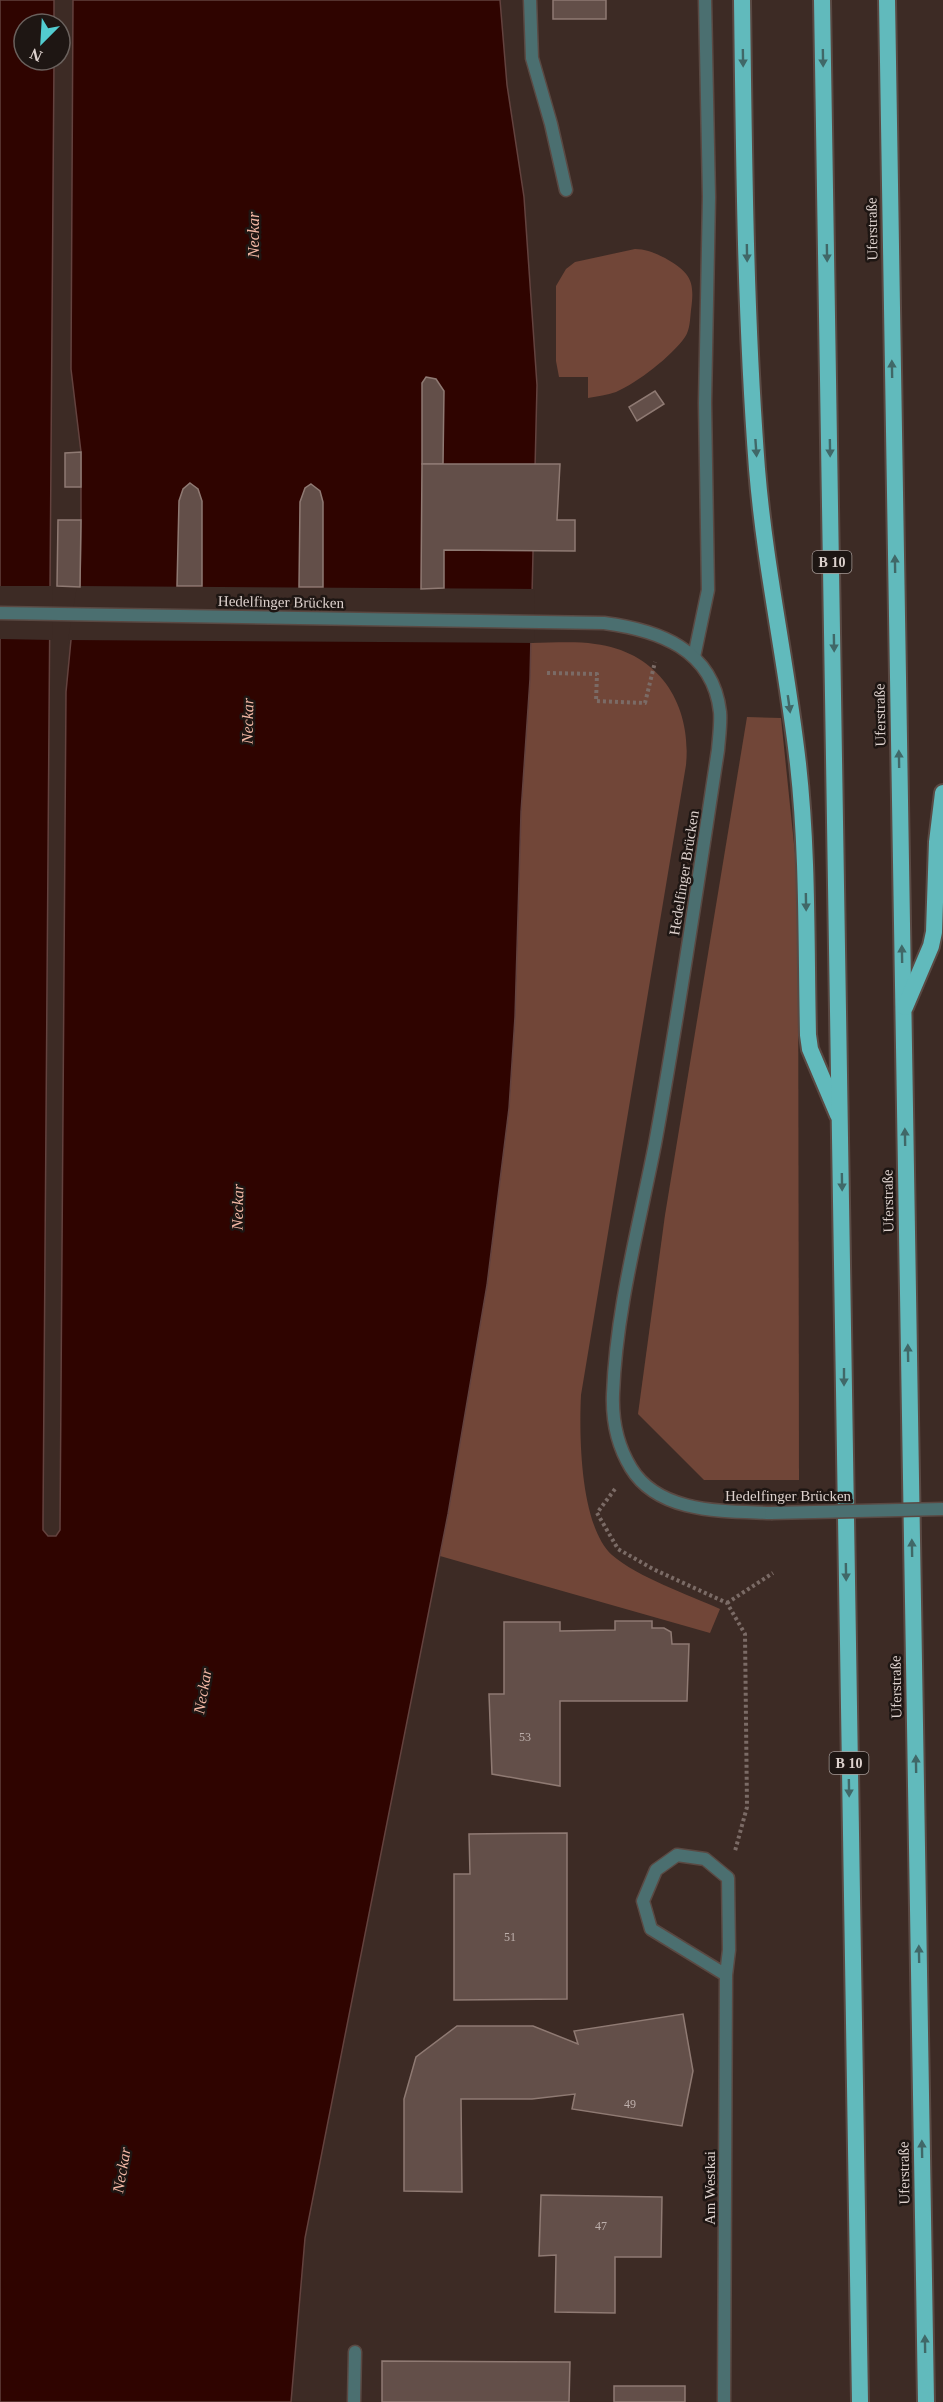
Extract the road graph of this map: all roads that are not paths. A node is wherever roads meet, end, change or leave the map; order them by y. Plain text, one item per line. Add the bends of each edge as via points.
1 (530, 0) edge
2 (705, 0) edge
3 (742, 0) edge
4 (822, 0) edge
5 (887, 0) edge
6 (566, 190) dead end
7 (0, 614) edge
8 (694, 657) junction
9 (943, 793) edge
10 (903, 1013) junction
11 (841, 1123) junction
12 (943, 1509) edge
13 (726, 1975) junction
14 (355, 2352) dead end
15 (354, 2402) edge
16 (724, 2402) edge
17 (860, 2402) edge
18 (926, 2402) edge

1 - 6 street via 532,58
2 - 8 street via 708,590
3 -> 11 highway via 750,352 757,471 801,795 808,1035
4 -> 11 highway, B 10
10 -> 5 highway, Uferstraße
7 - 8 street, Hedelfinger Brücken via 579,622 629,626 665,637
8 - 12 street, Hedelfinger Brücken, bridge via 717,696 720,731 655,1141 616,1343 615,1432 644,1485 665,1498 713,1511
9 - 10 highway via 934,932
18 -> 10 highway, Uferstraße
11 -> 17 highway, B 10
13 - 13 street, Am Westkai via 651,1929 643,1901 656,1870 677,1855 705,1859 728,1878
13 - 16 street, Am Westkai
14 - 15 street

